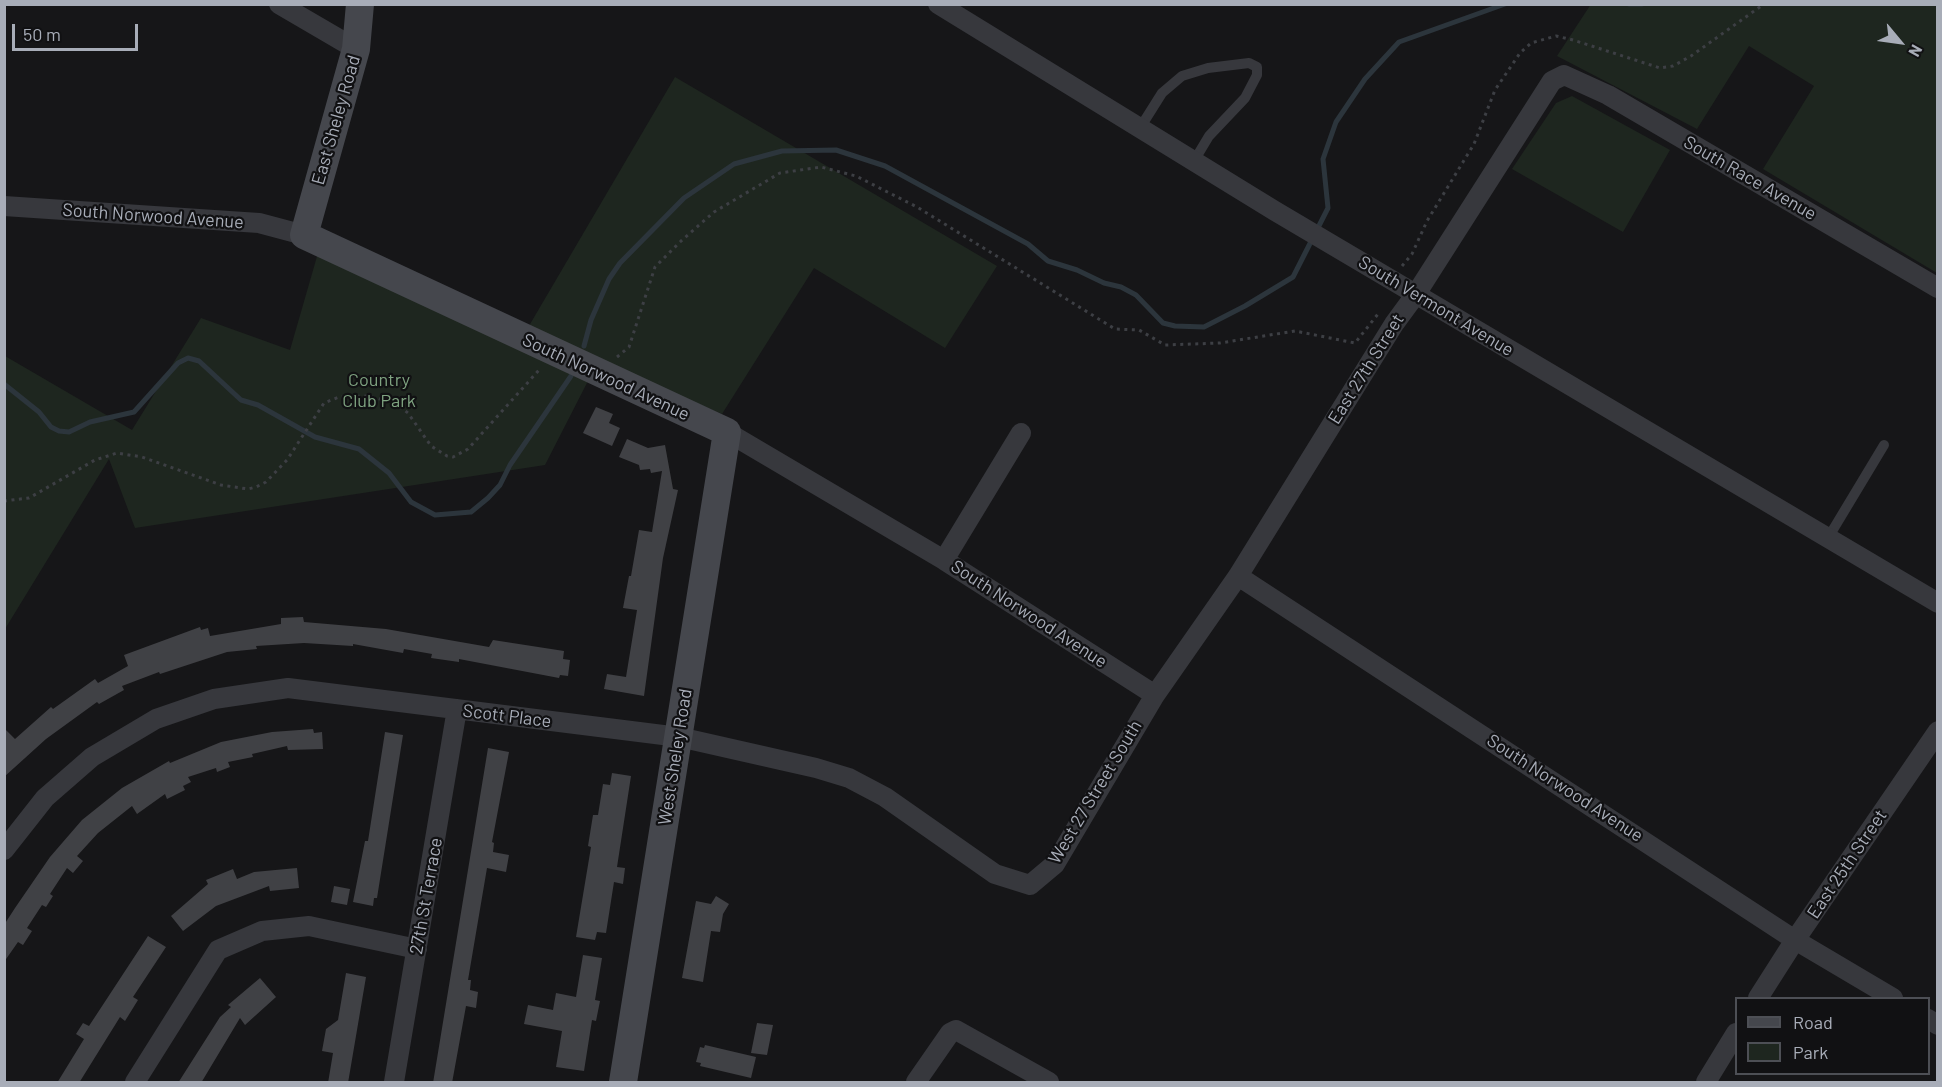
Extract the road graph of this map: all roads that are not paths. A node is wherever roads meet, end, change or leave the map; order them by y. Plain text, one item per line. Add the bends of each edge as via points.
1 (279, 4) edge
2 (360, 4) edge
3 (938, 4) edge
4 (356, 49) junction
5 (1559, 77) joint
6 (1140, 128) junction
7 (1194, 161) junction
8 (4, 206) edge
9 (304, 235) junction
10 (1938, 288) edge
11 (1410, 290) junction
12 (727, 432) junction
13 (1021, 433) dead end
14 (1884, 445) dead end
15 (1828, 538) junction
16 (944, 560) junction
17 (1238, 576) junction
18 (1938, 603) edge
19 (1155, 695) junction
20 (457, 709) junction
21 (1938, 731) edge
22 (679, 737) junction
23 (4, 850) edge
24 (1030, 885) joint
25 (1795, 940) junction
26 (417, 949) junction
27 (1759, 997) edge
28 (1890, 997) edge
29 (1735, 1037) edge
30 (135, 1083) edge
31 (394, 1083) edge
32 (623, 1083) edge
33 (916, 1083) edge
34 (1049, 1083) edge
35 (1706, 1083) edge

1 - 4 street
2 - 4 street, East Sheley Road
3 - 6 street, South Vermont Avenue
4 - 9 street, East Sheley Road
5 - 10 street, South Race Avenue via 1564,75 1608,95
5 - 11 street, East 27th Street via 1552,81
6 - 7 street, South Vermont Avenue
6 - 7 lane via 1162,93 1182,76 1249,63 1257,67 1245,98 1209,136
7 - 11 street, South Vermont Avenue
8 - 9 street, South Norwood Avenue via 260,223
9 - 12 street, South Norwood Avenue
11 - 15 street, South Vermont Avenue
11 - 17 street, East 27th Street via 1394,324
12 - 16 street, South Norwood Avenue
12 - 22 street, West Sheley Road
13 - 16 street
14 - 15 lane
15 - 18 street, South Vermont Avenue
16 - 19 street, South Norwood Avenue
17 - 19 street, East 27th Street
17 - 25 street, South Norwood Avenue
19 - 24 street, West 27 Street South via 1055,864
20 - 22 street, Scott Place
20 - 23 street, Scott Place via 288,688 214,699 156,719 92,757 45,798
20 - 26 street, 27th St Terrace
21 - 25 street, East 25th Street
22 - 24 street, Scott Place via 849,778 885,797 994,874
22 - 32 street, West Sheley Road
25 - 27 street, East 25th Street
25 - 28 street, South Norwood Avenue
26 - 30 street via 309,926 262,931 218,950
26 - 31 street, 27th St Terrace
29 - 35 street
33 - 34 street via 956,1030

